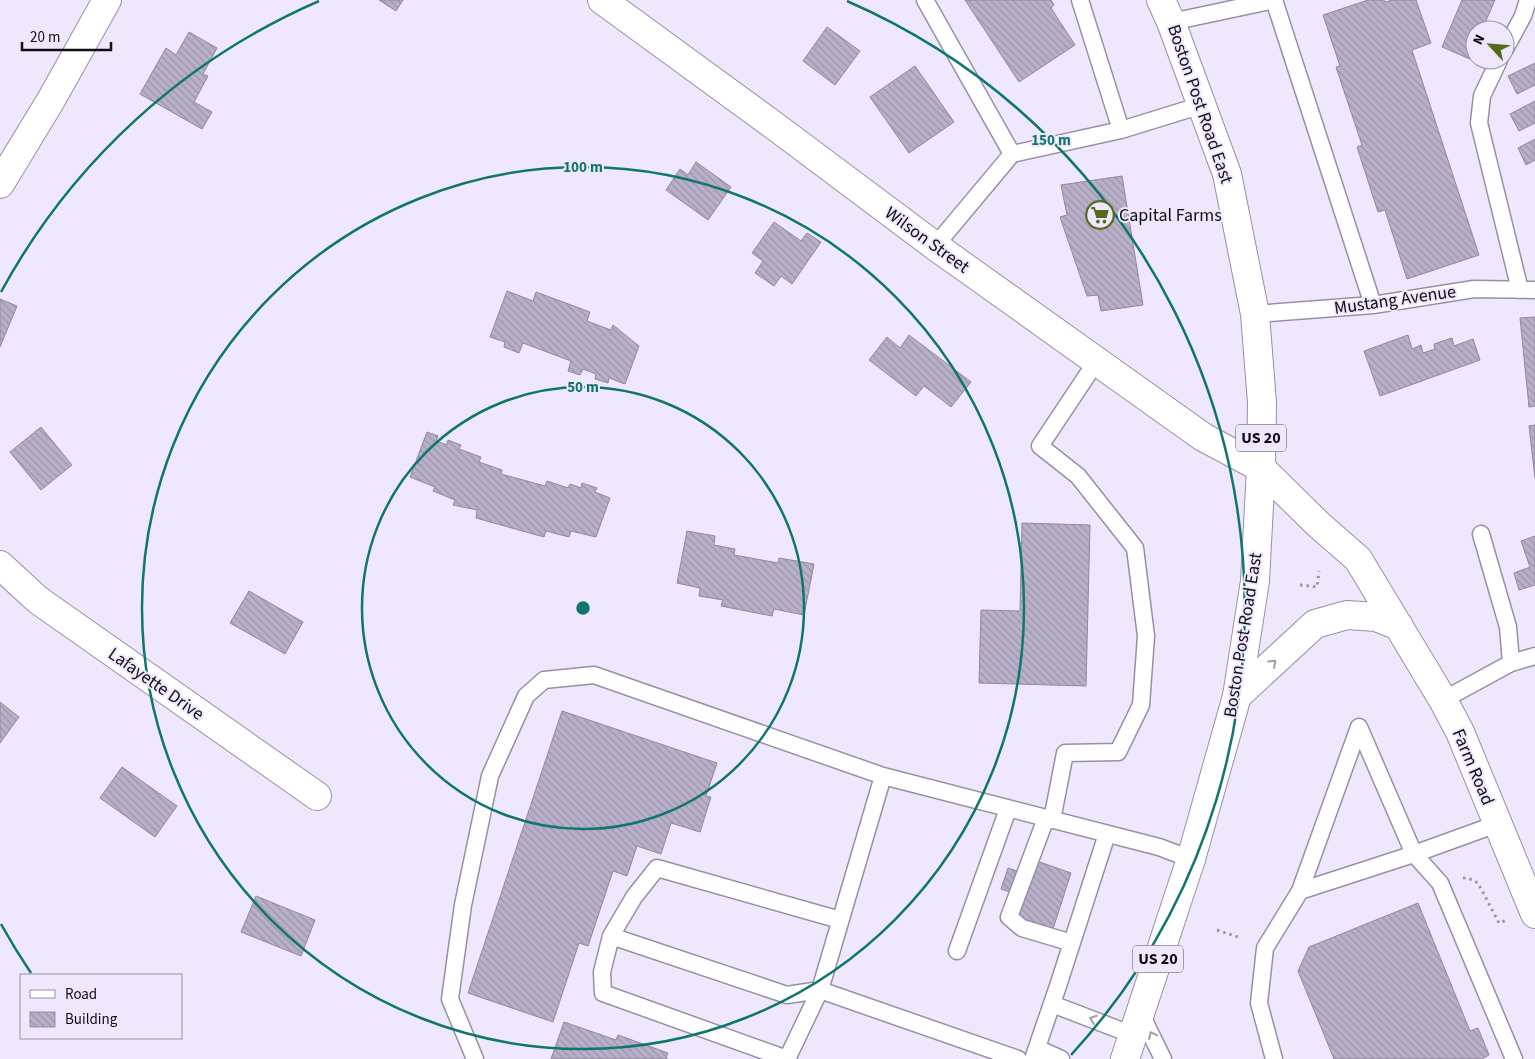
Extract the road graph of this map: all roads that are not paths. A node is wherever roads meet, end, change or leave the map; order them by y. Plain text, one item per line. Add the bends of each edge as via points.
1 (107, 0) edge
2 (602, 0) edge
3 (925, 0) edge
4 (1080, 0) edge
5 (1275, 0) edge
6 (1528, 0) edge
7 (1166, 11) edge
8 (1515, 31) edge
9 (1494, 70) edge
10 (1202, 105) junction
11 (1121, 130) junction
12 (1012, 154) junction
13 (0, 184) edge
14 (935, 246) junction
15 (1527, 290) edge
16 (1373, 306) junction
17 (1255, 314) junction
18 (1096, 362) junction
19 (1261, 468) junction
20 (1481, 534) dead end
21 (0, 565) edge
22 (1399, 626) junction
23 (1535, 656) edge
24 (1511, 663) junction
25 (1237, 696) junction
26 (1443, 700) junction
27 (883, 776) junction
28 (317, 796) dead end
29 (1008, 809) junction
30 (1049, 819) junction
31 (1496, 824) junction
32 (1107, 834) junction
33 (1414, 854) junction
34 (1191, 858) junction
35 (1530, 886) edge
36 (1300, 891) junction
37 (1535, 914) edge
38 (840, 920) junction
39 (611, 936) junction
40 (1072, 943) junction
41 (957, 951) dead end
42 (820, 990) junction
43 (1052, 1004) junction
44 (1133, 1035) edge
45 (1035, 1054) edge
46 (475, 1059) edge
47 (787, 1059) edge
48 (1018, 1059) edge
49 (1061, 1059) edge
50 (1163, 1059) edge
51 (1274, 1059) edge
52 (1514, 1059) edge

1 - 13 main road
2 - 14 main road, Wilson Street
3 - 12 lane
4 - 11 lane
5 - 7 lane
5 - 16 lane
6 - 8 lane
7 - 10 main road, Boston Post Road East / US 20
9 - 15 lane via 1482,96 1479,123
10 - 11 lane
10 - 17 main road, Boston Post Road East / US 20 via 1227,174
11 - 12 lane
12 - 14 lane
14 - 18 main road, Wilson Street
15 - 16 lane, Mustang Avenue via 1474,289
16 - 17 lane, Mustang Avenue
17 - 19 main road, Boston Post Road East / US 20 via 1262,403
18 - 19 main road, Wilson Street via 1203,437
18 - 30 lane via 1040,446 1078,476 1135,548 1146,636 1141,705 1118,752 1065,753
19 - 22 main road, Farm Road via 1358,559
19 - 25 main road, Boston Post Road East / US 20 via 1255,580
20 - 24 lane via 1508,627
21 - 28 main road, Lafayette Drive via 38,600
25 -> 22 main road via 1315,624 1347,615 1376,617
22 - 26 main road, Farm Road
23 - 24 lane
24 - 26 lane
25 - 34 main road, Boston Post Road East / US 20
26 - 31 main road, Farm Road via 1460,732
27 - 29 lane
27 - 38 lane
27 - 46 lane via 594,675 544,680 526,696 490,776 463,905 450,999
29 - 30 lane
29 - 41 lane
30 - 32 lane
30 - 40 lane via 1009,918 1022,928
31 - 33 lane
31 - 35 main road, Farm Road
32 - 34 lane
32 - 40 lane
33 - 36 lane
33 - 36 lane via 1359,727
33 - 52 lane via 1440,883
34 - 44 main road, Boston Post Road East / US 20
35 - 37 main road, Farm Road
36 - 51 lane via 1265,948 1259,1003
38 - 39 lane via 658,868 634,897
38 - 42 lane
39 - 42 lane via 787,996
39 - 47 lane via 602,972 604,994
40 - 43 lane
42 - 47 lane
42 - 48 lane
44 -> 43 lane
43 - 45 lane
50 -> 44 lane
45 - 49 lane

